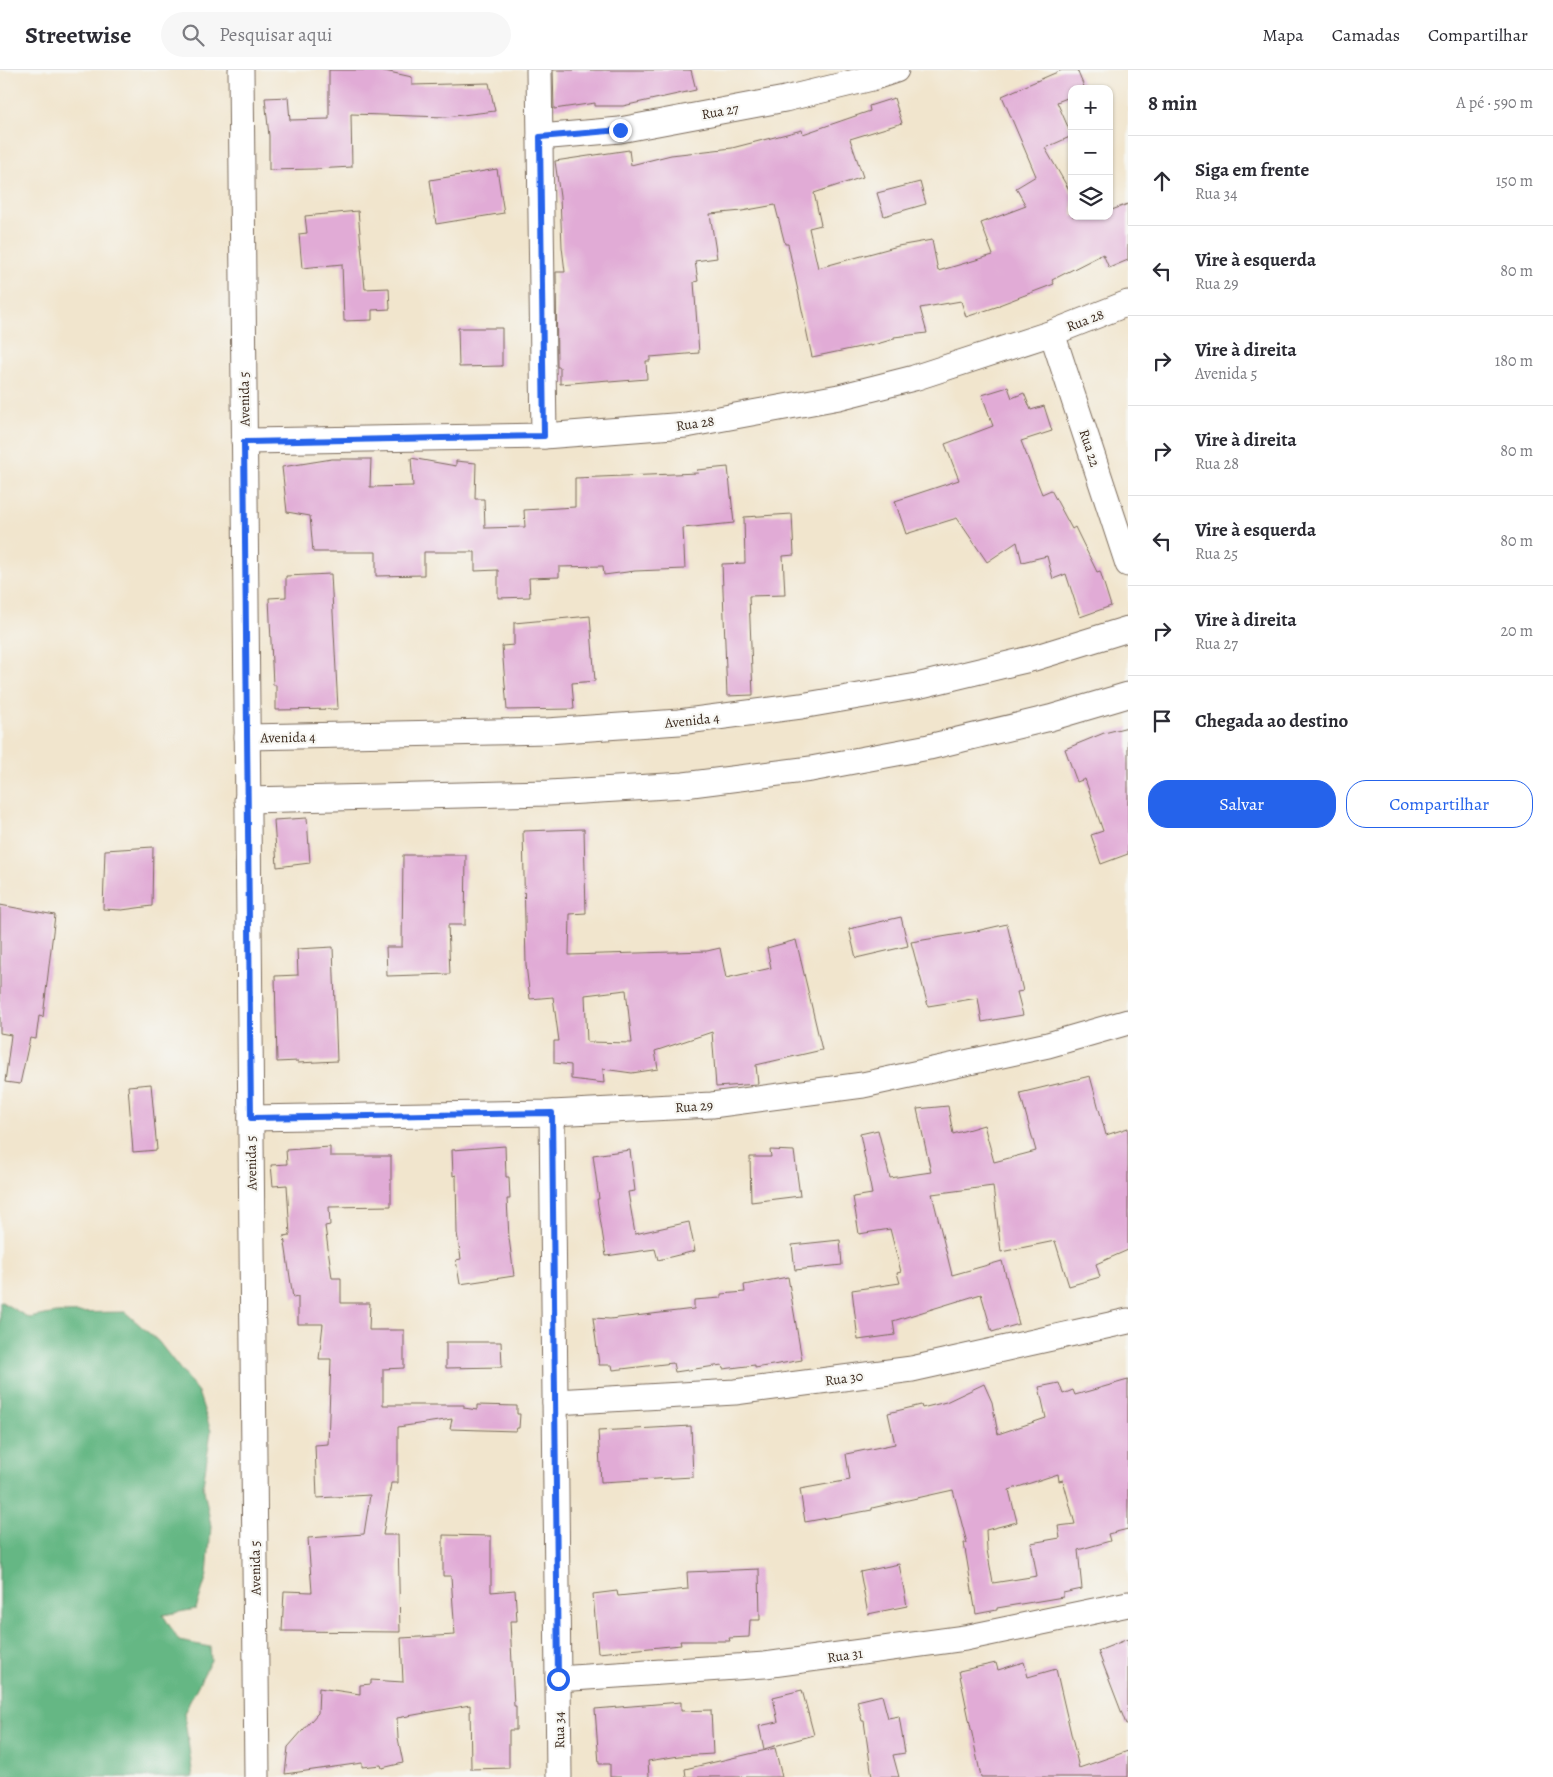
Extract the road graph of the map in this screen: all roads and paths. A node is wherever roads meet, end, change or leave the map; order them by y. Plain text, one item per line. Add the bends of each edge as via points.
1 (241, 70) edge
2 (539, 70) edge
3 (896, 70) edge
4 (871, 74) edge
5 (540, 137) junction
6 (1128, 303) edge
7 (1052, 333) junction
8 (544, 436) junction
9 (244, 442) junction
10 (1128, 564) edge
11 (1128, 629) edge
12 (1128, 695) edge
13 (247, 738) junction
14 (248, 800) junction
15 (1128, 1022) edge
16 (552, 1113) junction
17 (251, 1118) junction
18 (1128, 1321) edge
19 (555, 1402) junction
20 (1128, 1604) edge
21 (558, 1679) junction
22 (257, 1777) edge
23 (559, 1777) edge

1 - 9 street, Avenida 5
2 - 5 street
3 - 4 street, Rua 27
4 - 5 street, Rua 27 via 785,100 620,130
5 - 8 street
6 - 7 street, Rua 28
7 - 8 street, Rua 28 via 914,378 838,397 686,425
7 - 10 street, Rua 22
8 - 9 street, Rua 28
9 - 13 street, Avenida 5
11 - 13 street, Avenida 4 via 1034,658 917,686 679,722 547,730
12 - 14 street via 1050,718 929,747 811,768 684,785 549,793
13 - 14 street, Avenida 5
14 - 17 street, Avenida 5
15 - 16 street, Rua 29 via 1048,1045 863,1085 712,1105
16 - 17 street, Rua 29
16 - 19 street, Rua 34
17 - 22 street, Avenida 5
18 - 19 street, Rua 30 via 912,1368 735,1392
19 - 21 street, Rua 34
20 - 21 street, Rua 31 via 965,1638 765,1665
21 - 23 street, Rua 34

